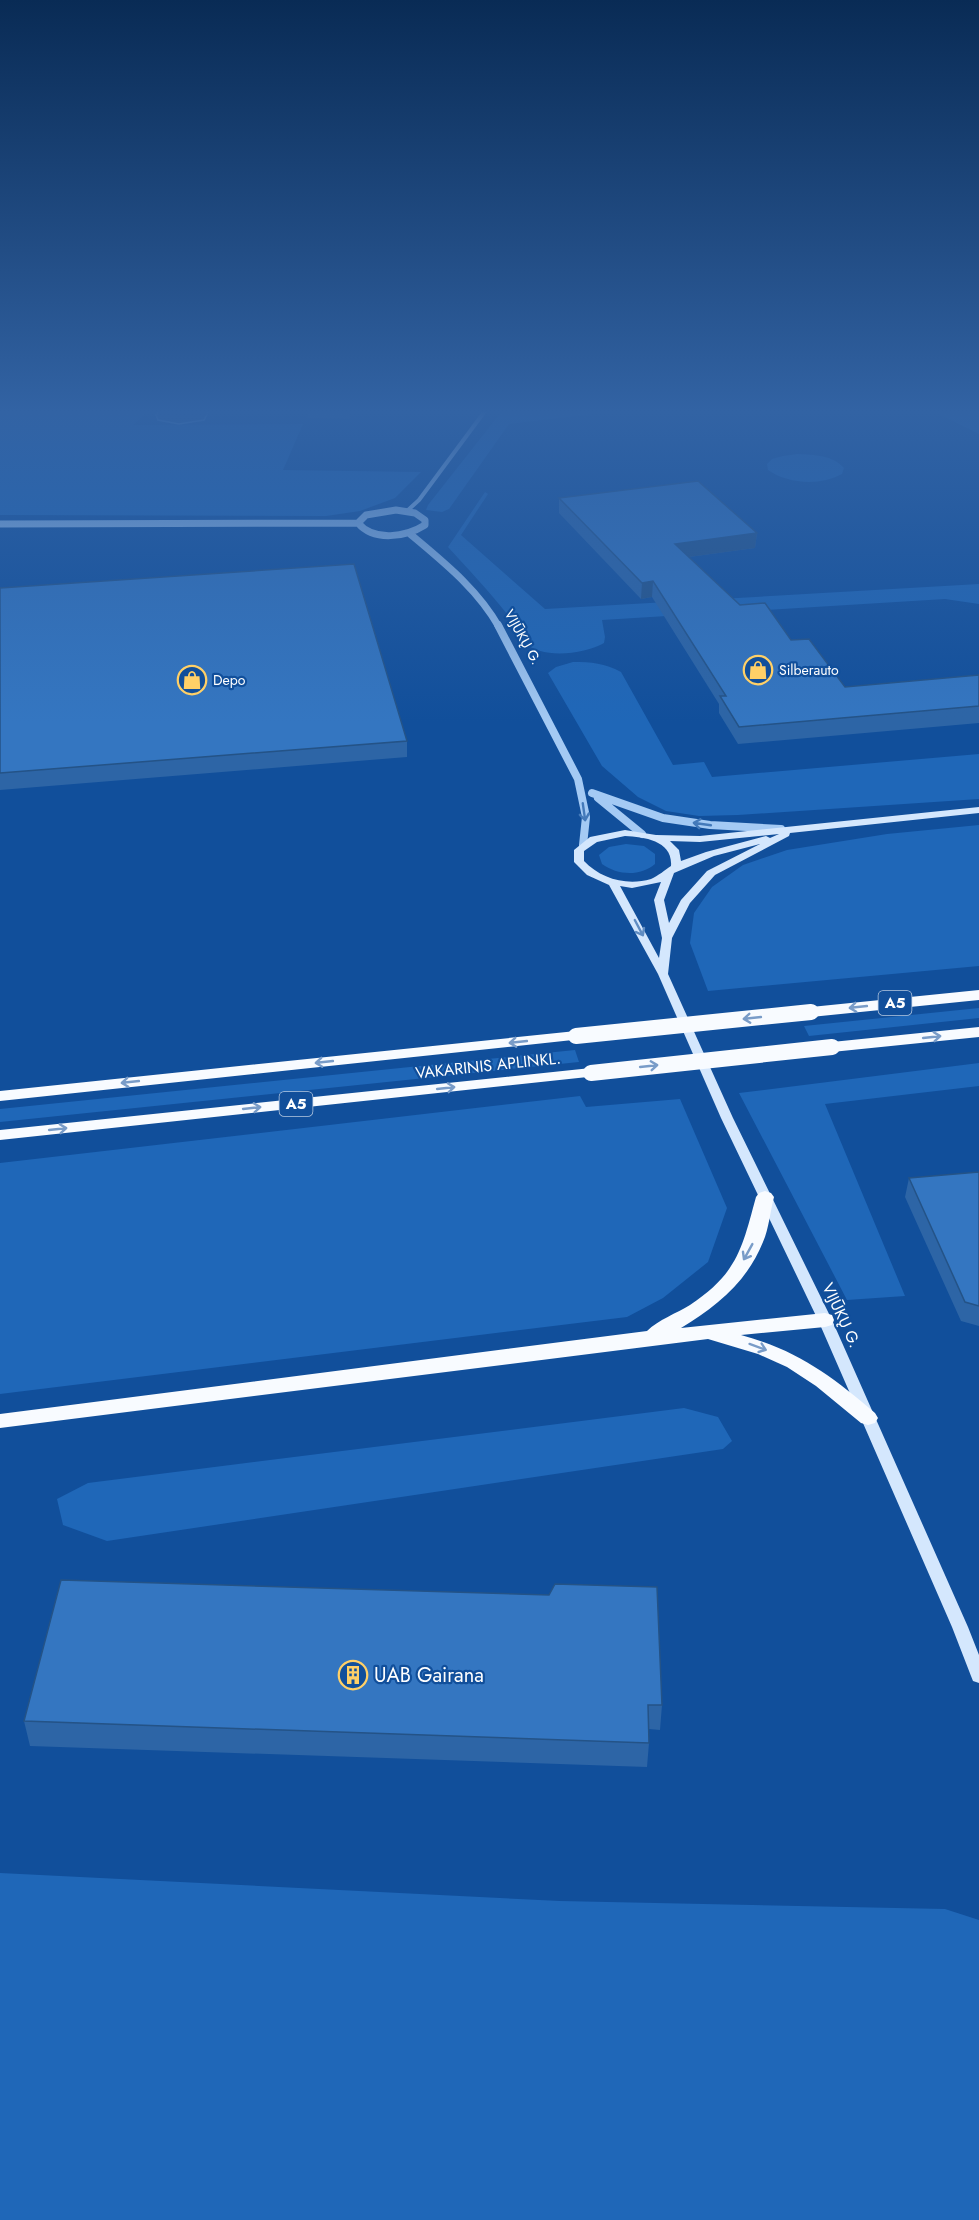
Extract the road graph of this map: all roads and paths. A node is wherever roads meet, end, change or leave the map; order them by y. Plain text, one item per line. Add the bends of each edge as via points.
1 (369, 515) edge
2 (414, 515) edge
3 (358, 523) junction
4 (0, 524) edge
5 (409, 533) junction
6 (578, 779) junction
7 (592, 794) junction
8 (979, 810) edge
9 (784, 832) junction
10 (642, 834) junction
11 (657, 838) junction
12 (583, 845) junction
13 (673, 871) junction
14 (613, 883) junction
15 (667, 938) junction
16 (663, 974) junction
17 (979, 995) edge
18 (979, 1032) edge
19 (0, 1085) edge
20 (21, 1094) junction
21 (0, 1096) edge
22 (0, 1135) edge
23 (765, 1197) junction
24 (825, 1320) junction
25 (702, 1332) junction
26 (648, 1338) junction
27 (868, 1418) junction
28 (0, 1421) edge
29 (979, 1676) edge

1 - 3 street
2 - 5 street via 424,520 424,525
3 - 4 street
3 - 5 street via 375,534
5 - 6 street, VIJŪKŲ G. via 456,573 494,618
6 - 7 street, VIJŪKŲ G.
6 -> 12 street, VIJŪKŲ G. via 586,818
9 -> 7 street via 663,818
7 - 10 street, VIJŪKŲ G.
8 - 9 main road
9 - 11 main road via 700,839
9 - 13 main road via 710,854
9 - 15 main road via 711,873 685,902
10 - 11 main road
10 - 12 main road via 608,834
11 - 13 main road via 675,851 678,859
12 - 14 main road via 578,862 585,871
13 - 14 main road via 645,883
13 - 15 main road via 659,900
14 -> 16 main road, VIJŪKŲ G.
15 - 16 main road
16 - 23 main road, VIJŪKŲ G.
17 -> 20 highway, VAKARINIS APLINKL. / A5, bridge
22 -> 18 highway, VAKARINIS APLINKL. / A5, bridge
19 - 20 highway
20 - 21 highway, VAKARINIS APLINKL. / A5
23 - 24 main road, VIJŪKŲ G.
23 -> 26 highway via 754,1241 735,1276 704,1306
24 - 25 highway
24 - 27 main road, VIJŪKŲ G.
25 - 26 highway
25 -> 27 highway via 794,1361
26 - 28 highway
27 - 29 main road, VIJŪKŲ G.

